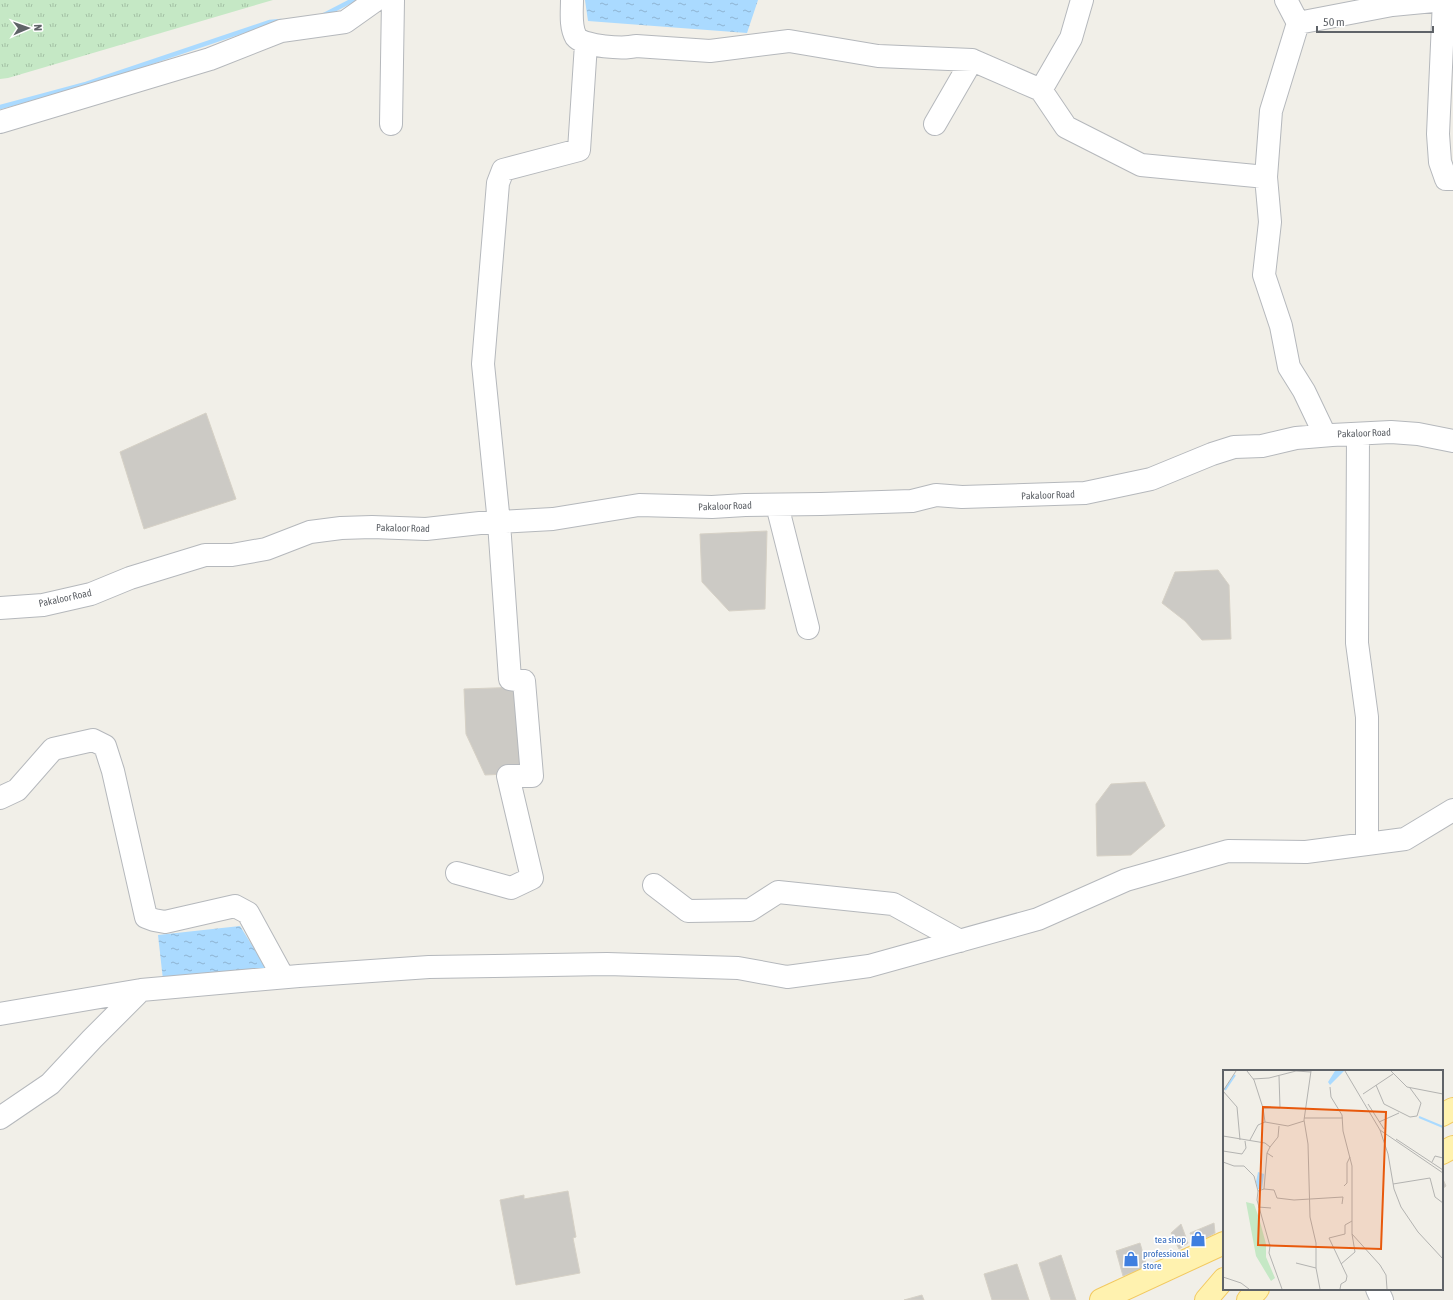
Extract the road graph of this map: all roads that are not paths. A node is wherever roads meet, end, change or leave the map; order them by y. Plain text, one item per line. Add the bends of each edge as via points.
1 (376, 0) edge
2 (393, 0) edge
3 (572, 0) edge
4 (1082, 0) edge
5 (1286, 0) edge
6 (1444, 0) edge
7 (1298, 24) junction
8 (585, 43) junction
9 (972, 60) junction
10 (1040, 90) junction
11 (0, 122) edge
12 (391, 124) dead end
13 (935, 124) dead end
14 (1266, 177) junction
15 (1453, 179) edge
16 (1358, 434) junction
17 (1325, 435) junction
18 (1453, 442) edge
19 (778, 505) junction
20 (499, 523) junction
21 (0, 608) edge
22 (808, 628) dead end
23 (0, 798) edge
24 (1453, 810) edge
25 (1367, 844) junction
26 (457, 873) dead end
27 (654, 885) dead end
28 (960, 941) junction
29 (283, 977) junction
30 (141, 990) junction
31 (0, 1014) edge
32 (1453, 1109) edge
33 (1443, 1114) edge
34 (0, 1118) edge
35 (1453, 1147) edge
36 (1443, 1152) edge
37 (1223, 1243) edge
38 (1223, 1279) edge
39 (1257, 1290) edge
40 (1377, 1290) edge
41 (1101, 1300) edge
42 (1206, 1300) edge
43 (1248, 1300) edge
44 (1382, 1300) edge

1 - 11 street via 345,22 281,31 210,59
2 - 12 street
3 - 8 street via 572,24 576,37
4 - 10 street via 1071,38
5 - 7 street
6 - 7 street via 1392,5
6 - 15 street via 1438,134 1440,162 1446,179
7 - 14 street via 1271,111
8 - 9 street via 625,48 636,46 710,51 789,41 878,56
8 - 20 street via 579,150 503,170 498,184 483,364
9 - 10 street
9 - 13 street
10 - 14 street via 1066,127 1141,165
14 - 17 street via 1270,222 1264,275 1281,326 1289,367 1304,391
16 - 17 street, Pakaloor Road
16 - 18 street, Pakaloor Road via 1418,434
16 - 25 street via 1357,643 1367,717
17 - 19 street, Pakaloor Road via 1234,448 1212,454 1151,479 1085,493 962,497 936,495 912,501
19 - 20 street, Pakaloor Road via 640,505 553,520
19 - 22 street
20 - 21 street, Pakaloor Road via 426,529 372,527 310,532 266,549 232,555 205,555 130,578 90,594 42,605
20 - 26 street via 510,679 524,681 532,776 508,776 532,878 511,888
23 - 29 street via 17,790 53,749 93,740 105,746 146,917 165,922 235,906 248,913
24 - 25 street via 1405,839
25 - 28 street via 1306,852 1228,851 1126,880 1038,919
27 - 28 street via 688,911 750,910 778,892 893,904
28 - 29 street via 869,966 787,977 738,968 607,964 429,967
29 - 30 street
30 - 31 street
30 - 34 street via 50,1084
32 - 33 main road
35 - 36 main road
37 - 41 main road
38 - 42 main road
39 - 43 main road
40 - 44 street

